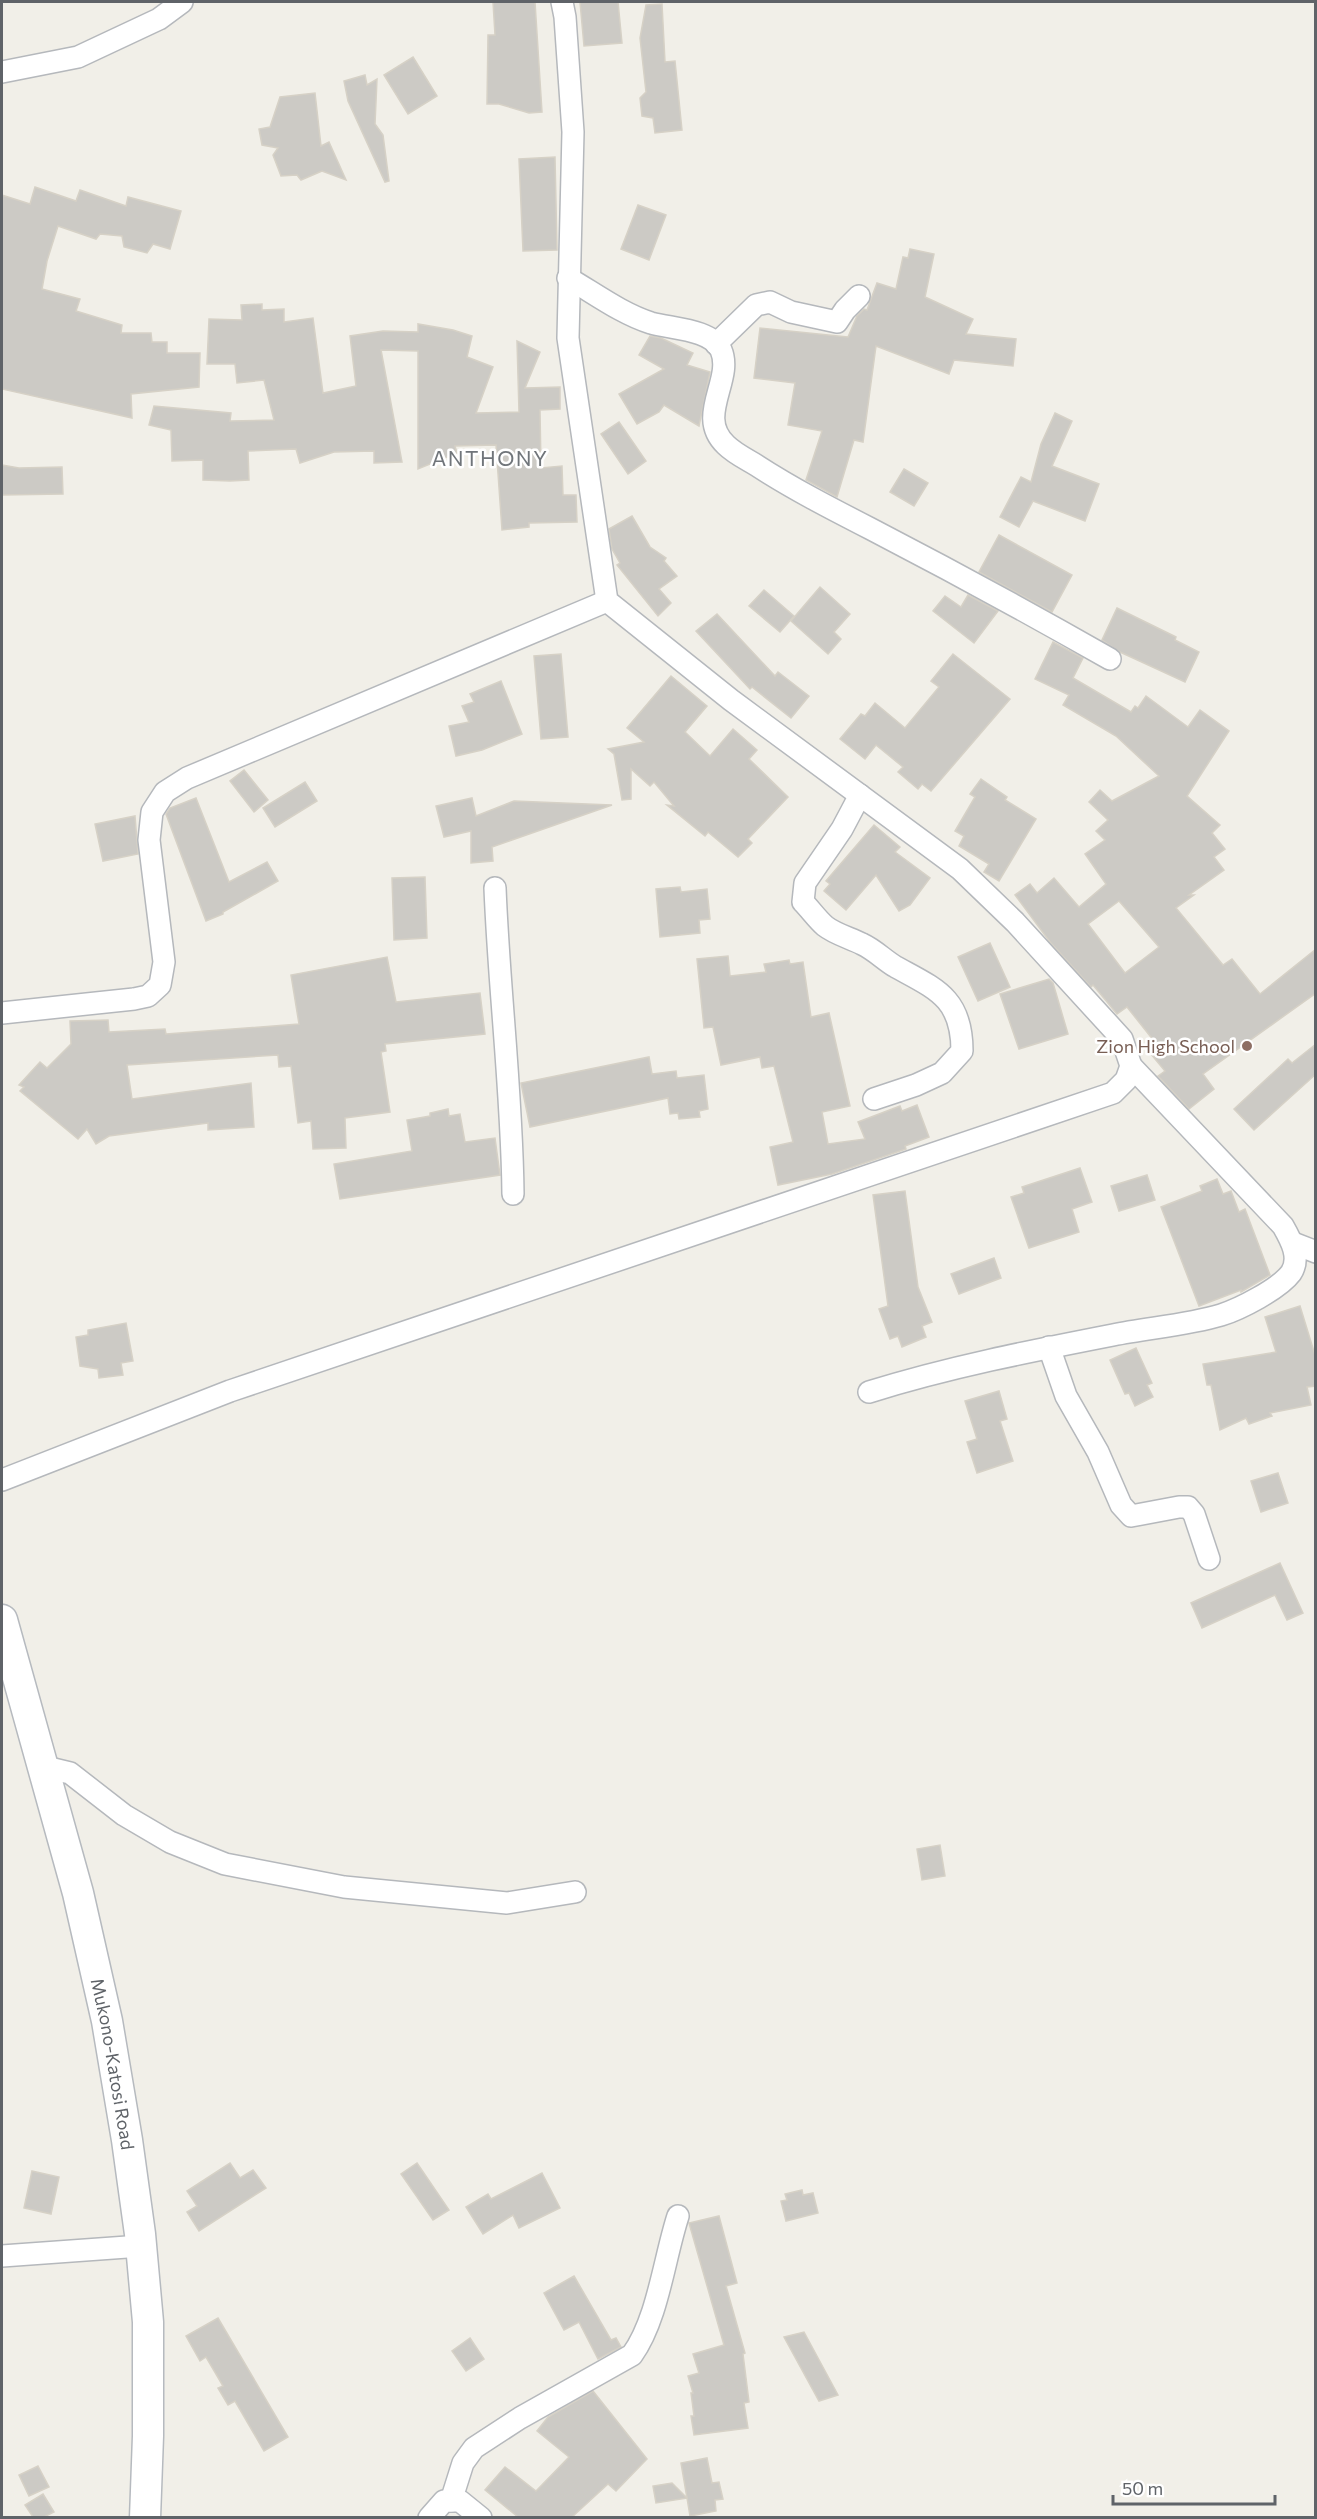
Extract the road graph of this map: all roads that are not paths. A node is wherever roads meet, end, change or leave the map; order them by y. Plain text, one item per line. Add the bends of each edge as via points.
1 (182, 2) edge
2 (561, 2) edge
3 (2, 72) edge
4 (568, 278) junction
5 (859, 296) dead end
6 (716, 344) junction
7 (607, 601) junction
8 (1110, 659) dead end
9 (860, 795) junction
10 (495, 888) dead end
11 (2, 1013) edge
12 (1131, 1066) junction
13 (874, 1099) dead end
14 (513, 1194) dead end
15 (1293, 1243) junction
16 (1316, 1252) edge
17 (1049, 1347) junction
18 (869, 1392) dead end
19 (2, 1480) edge
20 (1209, 1559) dead end
21 (2, 1620) edge
22 (41, 1766) junction
23 (575, 1892) dead end
24 (678, 2216) dead end
25 (141, 2246) junction
26 (2, 2256) edge
27 (451, 2501) junction
28 (144, 2517) edge
29 (429, 2517) edge
30 (481, 2517) edge

1 - 3 street via 159,19 78,57
2 - 4 street via 573,132
4 - 6 street via 650,323 697,334
4 - 7 street via 568,338
5 - 6 street via 837,322 791,312 770,302 756,305
6 - 8 street via 724,366 713,412 715,429 725,445 784,483
7 - 9 street via 731,700
7 - 11 street via 187,778 165,792 152,812 149,840 164,962 160,985 148,996 134,999
9 - 12 street via 960,869 1015,922 1122,1039
9 - 13 street via 805,884 803,902 825,926 877,951 941,992 957,1017 962,1034 962,1051 942,1073
10 - 14 street
12 - 15 street via 1283,1226
12 - 19 street via 1126,1080 1113,1093 230,1391
15 - 16 street
15 - 17 street via 1296,1264 1290,1275 1260,1297 1221,1315
17 - 18 street via 930,1373
17 - 20 street via 1066,1396 1098,1452 1121,1505 1131,1516 1188,1507
21 - 22 main road, Mukono-Katosi Road
22 - 23 street via 70,1773 124,1815 170,1842 225,1864 344,1887 507,1903
22 - 25 main road, Mukono-Katosi Road via 78,1893 107,2020
24 - 27 street via 641,2343 632,2355 474,2448 464,2463
25 - 26 street
25 - 28 main road, Mukono-Katosi Road via 148,2333
27 - 29 street via 444,2501
27 - 30 street via 460,2501

